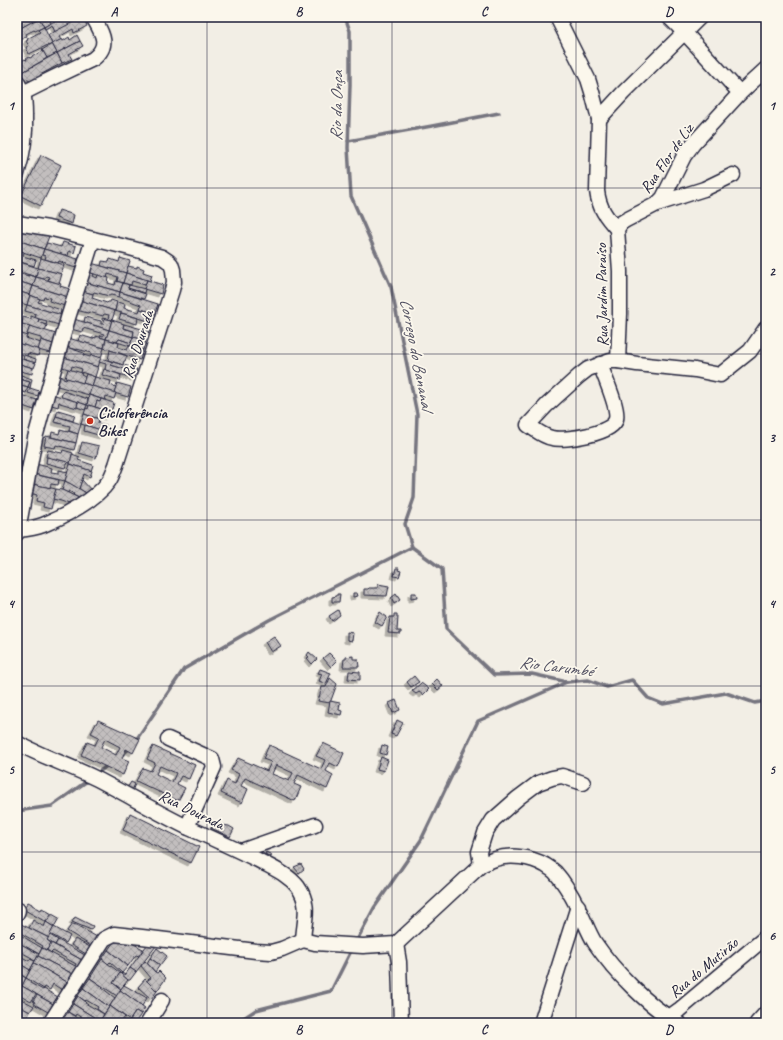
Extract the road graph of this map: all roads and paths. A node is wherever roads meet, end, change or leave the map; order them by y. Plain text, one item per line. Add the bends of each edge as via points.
1 (93, 17) edge
2 (557, 17) edge
3 (669, 17) edge
4 (700, 17) edge
5 (685, 33) junction
6 (766, 69) edge
7 (20, 88) edge
8 (740, 93) junction
9 (599, 119) junction
10 (676, 172) junction
11 (17, 174) edge
12 (733, 175) dead end
13 (689, 194) junction
14 (657, 204) junction
15 (17, 223) edge
16 (619, 226) junction
17 (93, 239) junction
18 (766, 328) edge
19 (618, 361) junction
20 (600, 364) junction
21 (18, 532) edge
22 (168, 739) dead end
23 (17, 743) edge
24 (583, 783) dead end
25 (315, 825) dead end
26 (187, 827) junction
27 (241, 852) junction
28 (481, 865) junction
29 (578, 906) junction
30 (766, 937) edge
31 (303, 940) junction
32 (396, 944) junction
33 (162, 1000) dead end
34 (766, 1013) edge
35 (669, 1021) edge
36 (50, 1023) edge
37 (148, 1023) edge
38 (401, 1023) edge
39 (541, 1023) edge
40 (757, 1023) edge

1 - 7 street via 104,41 98,56 53,78
2 - 9 street, Rua Jardim Paraíso via 588,79
3 - 5 street
4 - 5 street
5 - 8 street
5 - 9 street
6 - 8 street, Rua Flor de Liz
7 - 11 street via 25,108 25,140
8 - 10 street, Rua Flor de Liz via 693,144
9 - 16 street, Rua Jardim Paraíso via 598,201 609,220
10 - 13 street
10 - 14 street, Rua Flor de Liz via 663,198
12 - 13 street
13 - 14 street
14 - 16 street, Rua Flor de Liz
15 - 17 street, Rua Dourada
16 - 19 street, Rua Jardim Paraíso
17 - 21 street via 35,438
17 - 21 street, Rua Dourada via 162,257 171,264 173,270 172,290 109,481 92,498 70,512 42,525
18 - 19 street via 750,351 720,375
19 - 20 street
20 - 20 street via 616,412 617,419 614,424 608,429 569,438 542,435 528,425 579,376
22 - 26 street via 212,758 214,767
23 - 26 street, Rua Dourada via 98,780
24 - 28 street via 562,776 552,778 538,783 518,798 493,820 485,833 479,852
25 - 27 street
26 - 27 street, Rua Dourada
27 - 31 street, Rua Dourada via 281,872 297,886 305,900
28 - 29 street via 512,856 539,862 554,871
28 - 32 street
29 - 35 street via 594,942 609,962
29 - 39 street
30 - 35 street, Rua do Mutirão
31 - 32 street via 363,946
31 - 36 street via 282,949 264,952 114,934 104,939
32 - 38 street
33 - 37 street
34 - 40 street

